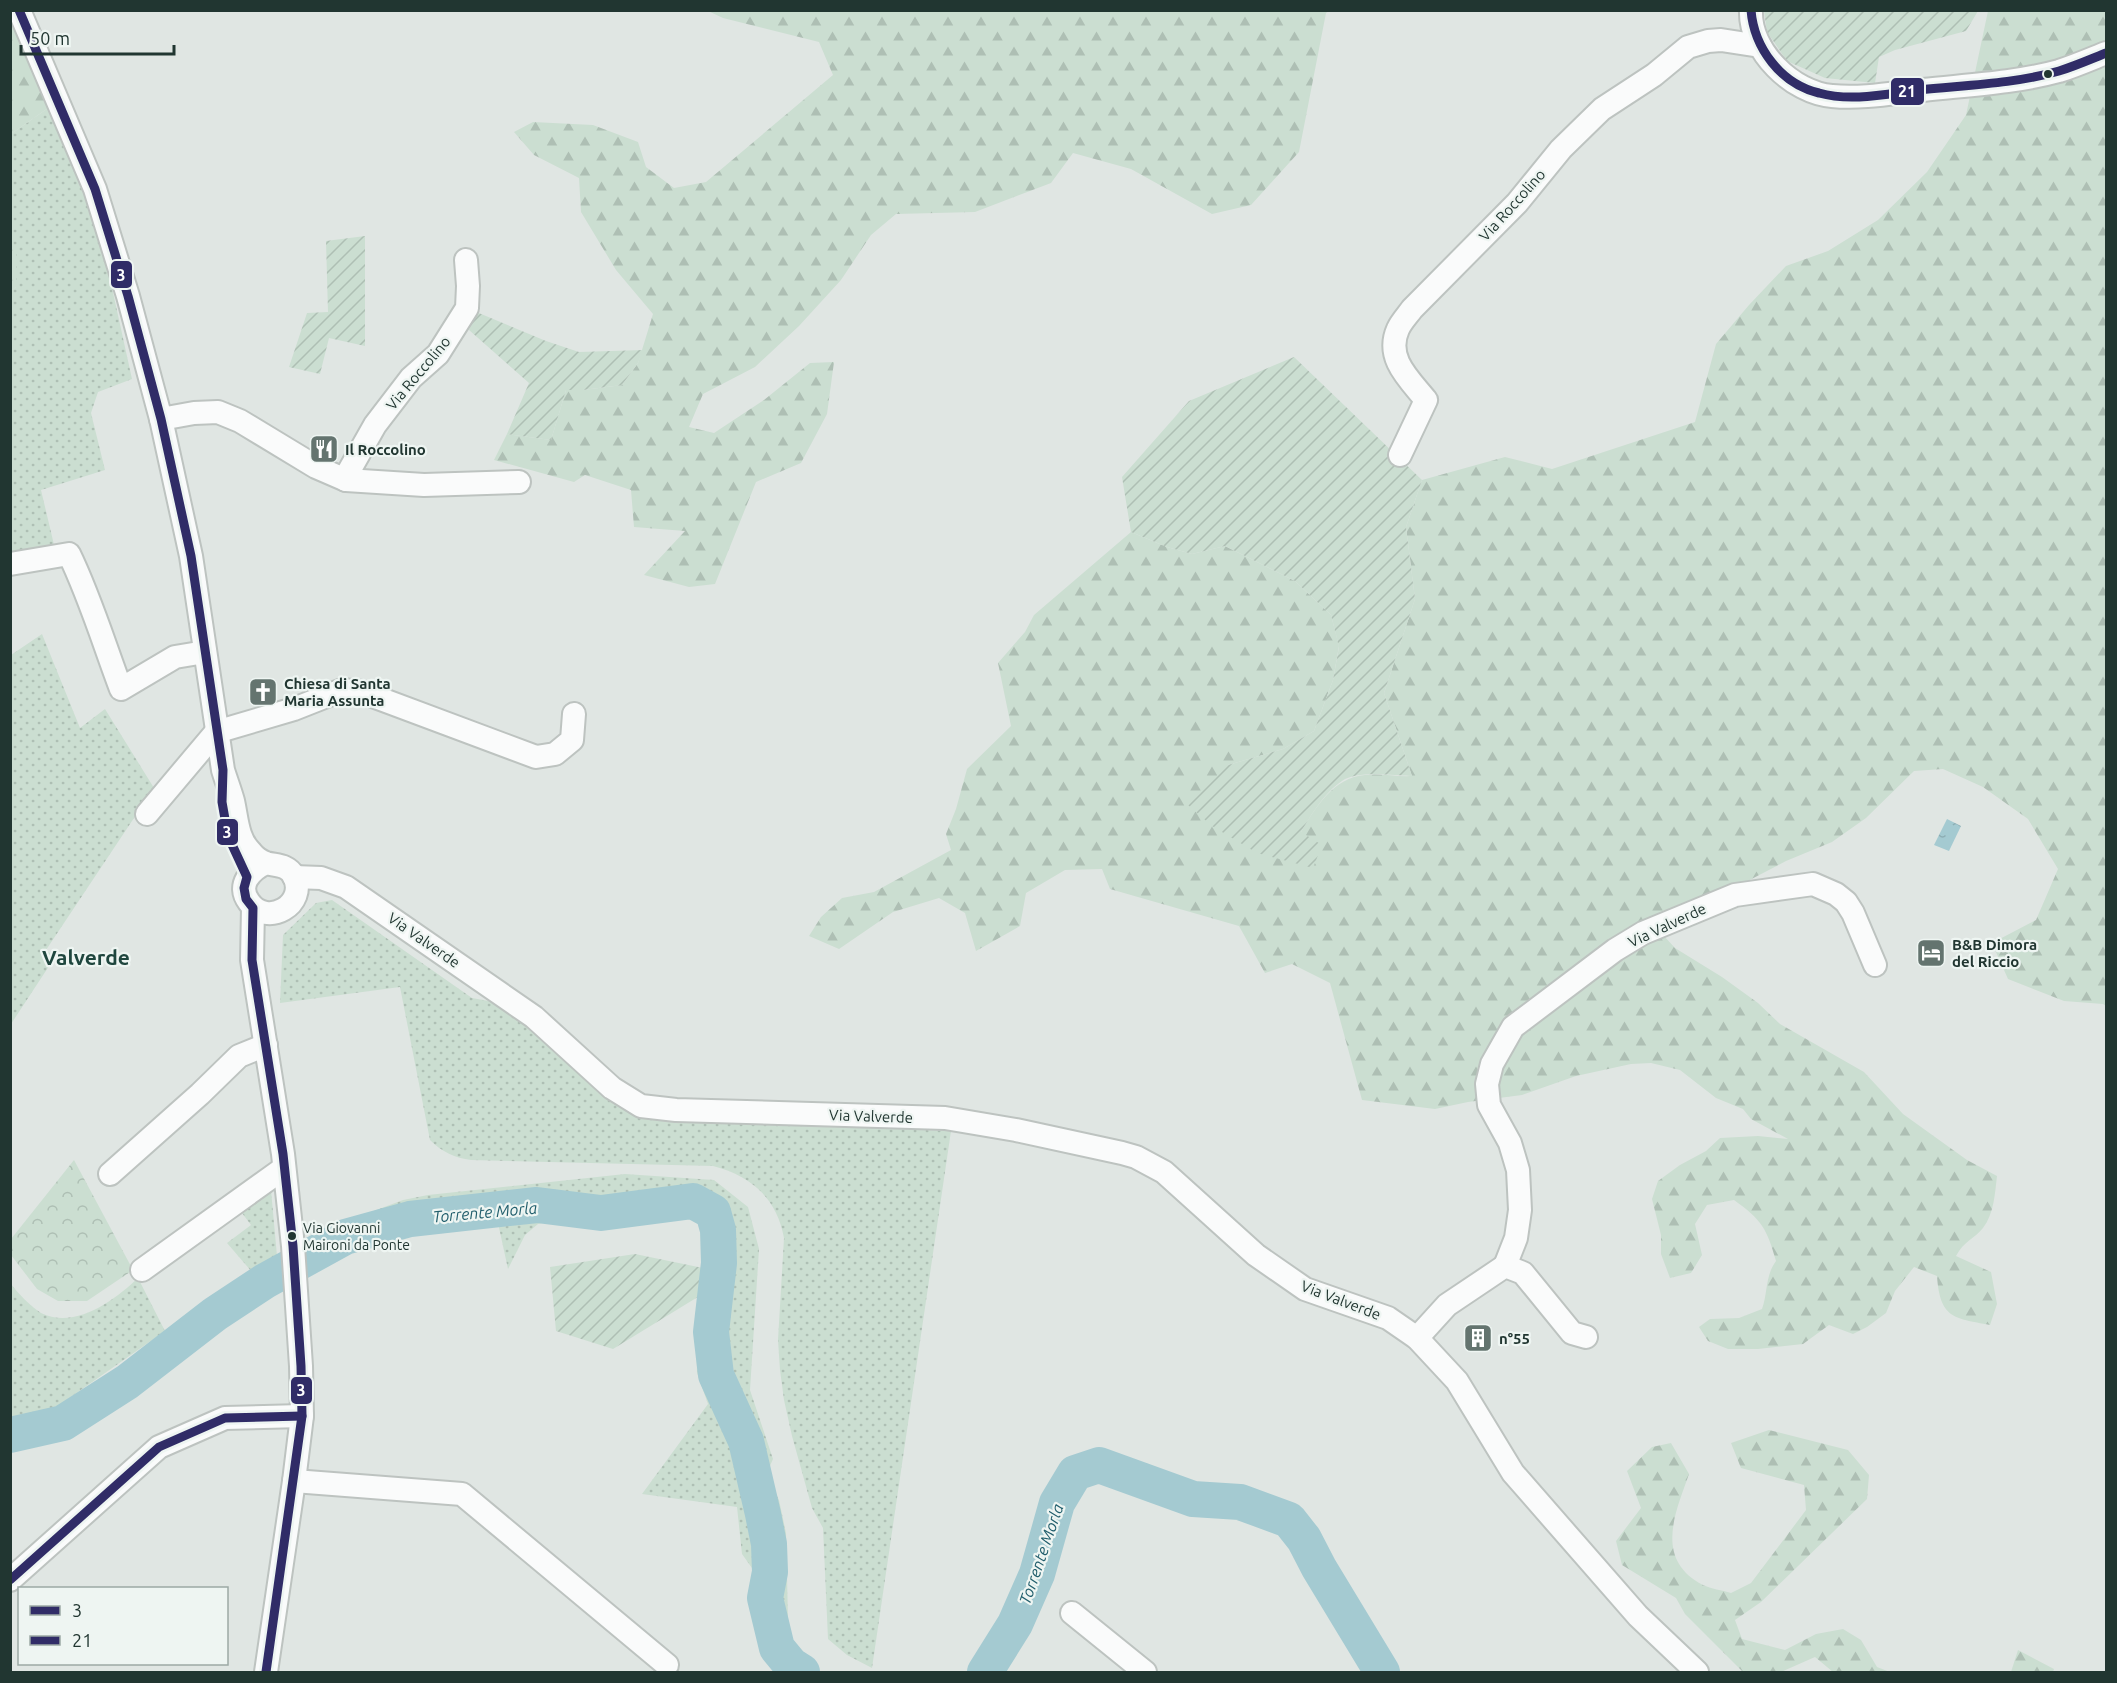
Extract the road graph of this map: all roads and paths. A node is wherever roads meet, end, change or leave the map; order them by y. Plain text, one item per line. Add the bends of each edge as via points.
1 (19, 10) edge
2 (1751, 10) edge
3 (1760, 46) junction
4 (2106, 53) edge
5 (466, 260) dead end
6 (162, 419) junction
7 (1400, 455) dead end
8 (346, 480) junction
9 (519, 482) dead end
10 (10, 564) edge
11 (205, 652) junction
12 (574, 714) dead end
13 (216, 732) junction
14 (223, 770) junction
15 (147, 814) dead end
16 (266, 863) junction
17 (247, 877) junction
18 (294, 886) junction
19 (264, 911) junction
20 (1875, 965) dead end
21 (266, 1045) junction
22 (284, 1168) junction
23 (110, 1174) dead end
24 (1505, 1266) junction
25 (142, 1270) dead end
26 (1586, 1337) dead end
27 (1417, 1338) junction
28 (302, 1416) junction
29 (294, 1481) junction
30 (10, 1580) edge
31 (1072, 1613) dead end
32 (667, 1665) dead end
33 (266, 1672) edge
34 (1145, 1672) edge
35 (1697, 1672) edge

1 - 6 street via 95,189
2 - 3 street
3 - 4 street via 1780,72 1805,88 1831,96 2014,80 2062,70
3 - 7 street, Via Roccolino via 1721,40 1688,47 1602,109 1561,149 1517,203 1412,309 1398,329 1393,351 1399,366 1426,400
5 - 8 street, Via Roccolino via 467,308 438,354 411,378 375,425
6 - 8 street via 218,411
6 - 11 street
8 - 9 street via 424,485
10 - 11 street via 69,554 121,689 175,657
11 - 13 street
12 - 13 street via 572,740 555,754 536,757 362,692 342,690
13 - 14 street
13 - 15 street
14 - 16 street via 243,842
14 - 17 street via 222,802 228,836
16 - 17 street
16 - 18 street via 279,864
17 - 19 street via 246,899
18 - 19 street via 287,908
18 - 27 street, Via Valverde via 337,883 346,887 534,1017 612,1088 641,1106 945,1118 1136,1157 1164,1172 1256,1255 1305,1289 1388,1318
19 - 21 street via 252,960
20 - 24 street, Via Valverde via 1853,913 1836,894 1813,884 1735,895 1643,933 1513,1027 1492,1064 1487,1084 1490,1105 1510,1143 1518,1170 1520,1210 1516,1238
21 - 22 street
21 - 23 street via 239,1056
22 - 25 street
22 - 28 street via 297,1293
24 - 26 street via 1523,1273 1572,1333
24 - 27 street via 1447,1305
27 - 35 street, Via Valverde via 1457,1381 1513,1473 1638,1616
28 - 29 street
28 - 30 street via 225,1418 159,1447
29 - 32 street via 462,1494
29 - 33 street
31 - 34 street

